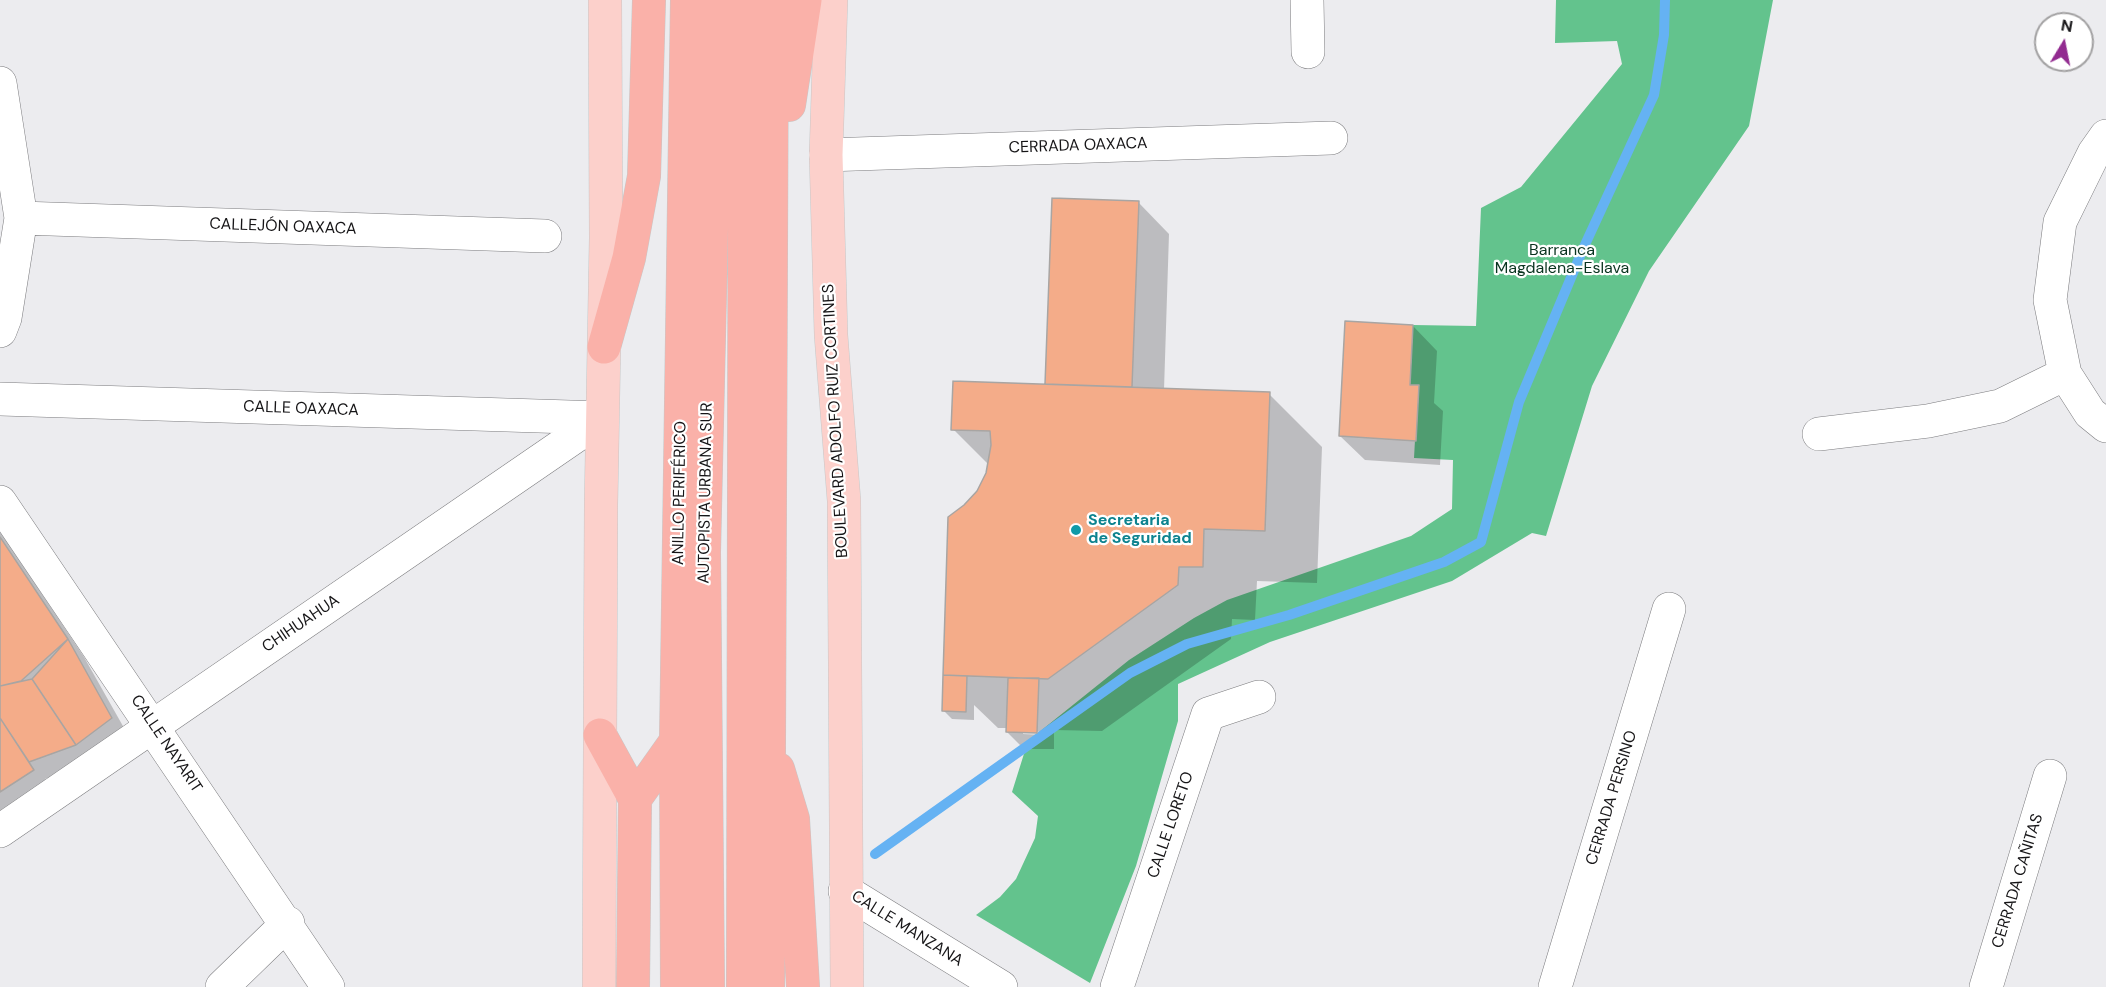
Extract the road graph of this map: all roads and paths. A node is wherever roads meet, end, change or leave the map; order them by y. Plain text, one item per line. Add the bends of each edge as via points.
1 (605, 0) edge
2 (649, 0) edge
3 (687, 0) edge
4 (713, 0) edge
5 (745, 0) edge
6 (772, 0) edge
7 (805, 0) edge
8 (831, 0) edge
9 (1307, 0) edge
10 (1308, 52) dead end
11 (0, 82) edge
12 (2106, 136) edge
13 (1331, 138) dead end
14 (826, 155) junction
15 (773, 213) junction
16 (21, 218) junction
17 (545, 236) dead end
18 (0, 331) edge
19 (604, 347) junction
20 (2065, 374) junction
21 (0, 399) edge
22 (602, 418) junction
23 (2106, 426) edge
24 (1819, 434) dead end
25 (0, 502) edge
26 (1669, 609) dead end
27 (1259, 697) dead end
28 (153, 725) junction
29 (600, 735) junction
30 (768, 739) junction
31 (676, 741) junction
32 (2050, 776) dead end
33 (635, 799) junction
34 (0, 831) edge
35 (844, 891) junction
36 (676, 902) junction
37 (288, 923) junction
38 (851, 984) edge
39 (222, 987) edge
40 (328, 987) edge
41 (599, 987) edge
42 (633, 987) edge
43 (670, 987) edge
44 (677, 987) edge
45 (708, 987) edge
46 (743, 987) edge
47 (768, 987) edge
48 (803, 987) edge
49 (1001, 987) edge
50 (1117, 987) edge
51 (1555, 987) edge
52 (1986, 987) edge

1 - 19 main road
2 - 19 highway via 644,176 629,258
3 - 31 highway, ANILLO PERIFÉRICO
4 - 45 highway, AUTOPISTA URBANA SUR via 715,77 704,552
5 - 46 highway
6 - 15 highway
7 - 15 highway
8 - 14 main road, BOULEVARD ADOLFO RUIZ CORTINES
9 - 10 street
11 - 16 street
12 - 20 street via 2060,222 2050,300
13 - 14 street, CERRADA OAXACA
14 - 35 main road, BOULEVARD ADOLFO RUIZ CORTINES via 831,335 843,501
15 - 30 highway
16 - 17 street, CALLEJÓN OAXACA
16 - 18 street
19 - 22 main road
20 - 23 street via 2090,413
20 - 24 street via 2000,406 1928,421
21 - 22 street, CALLE OAXACA
22 - 28 street, CHIHUAHUA
22 - 29 main road
25 - 28 street, CALLE NAYARIT
26 - 51 street, CERRADA PERSINO
27 - 50 street, CALLE LORETO via 1208,714
28 - 34 street, CHIHUAHUA
28 - 37 street, CALLE NAYARIT
29 - 33 highway
29 - 41 main road
30 - 47 highway
30 - 48 highway via 793,819
31 - 33 highway
31 - 36 highway, ANILLO PERIFÉRICO
32 - 52 street, CERRADA CAÑITAS
33 - 42 highway
35 - 38 main road, BOULEVARD ADOLFO RUIZ CORTINES
35 - 49 street, CALLE MANZANA
36 - 43 highway
36 - 44 highway, ANILLO PERIFÉRICO
37 - 39 street
37 - 40 street, CALLE NAYARIT

